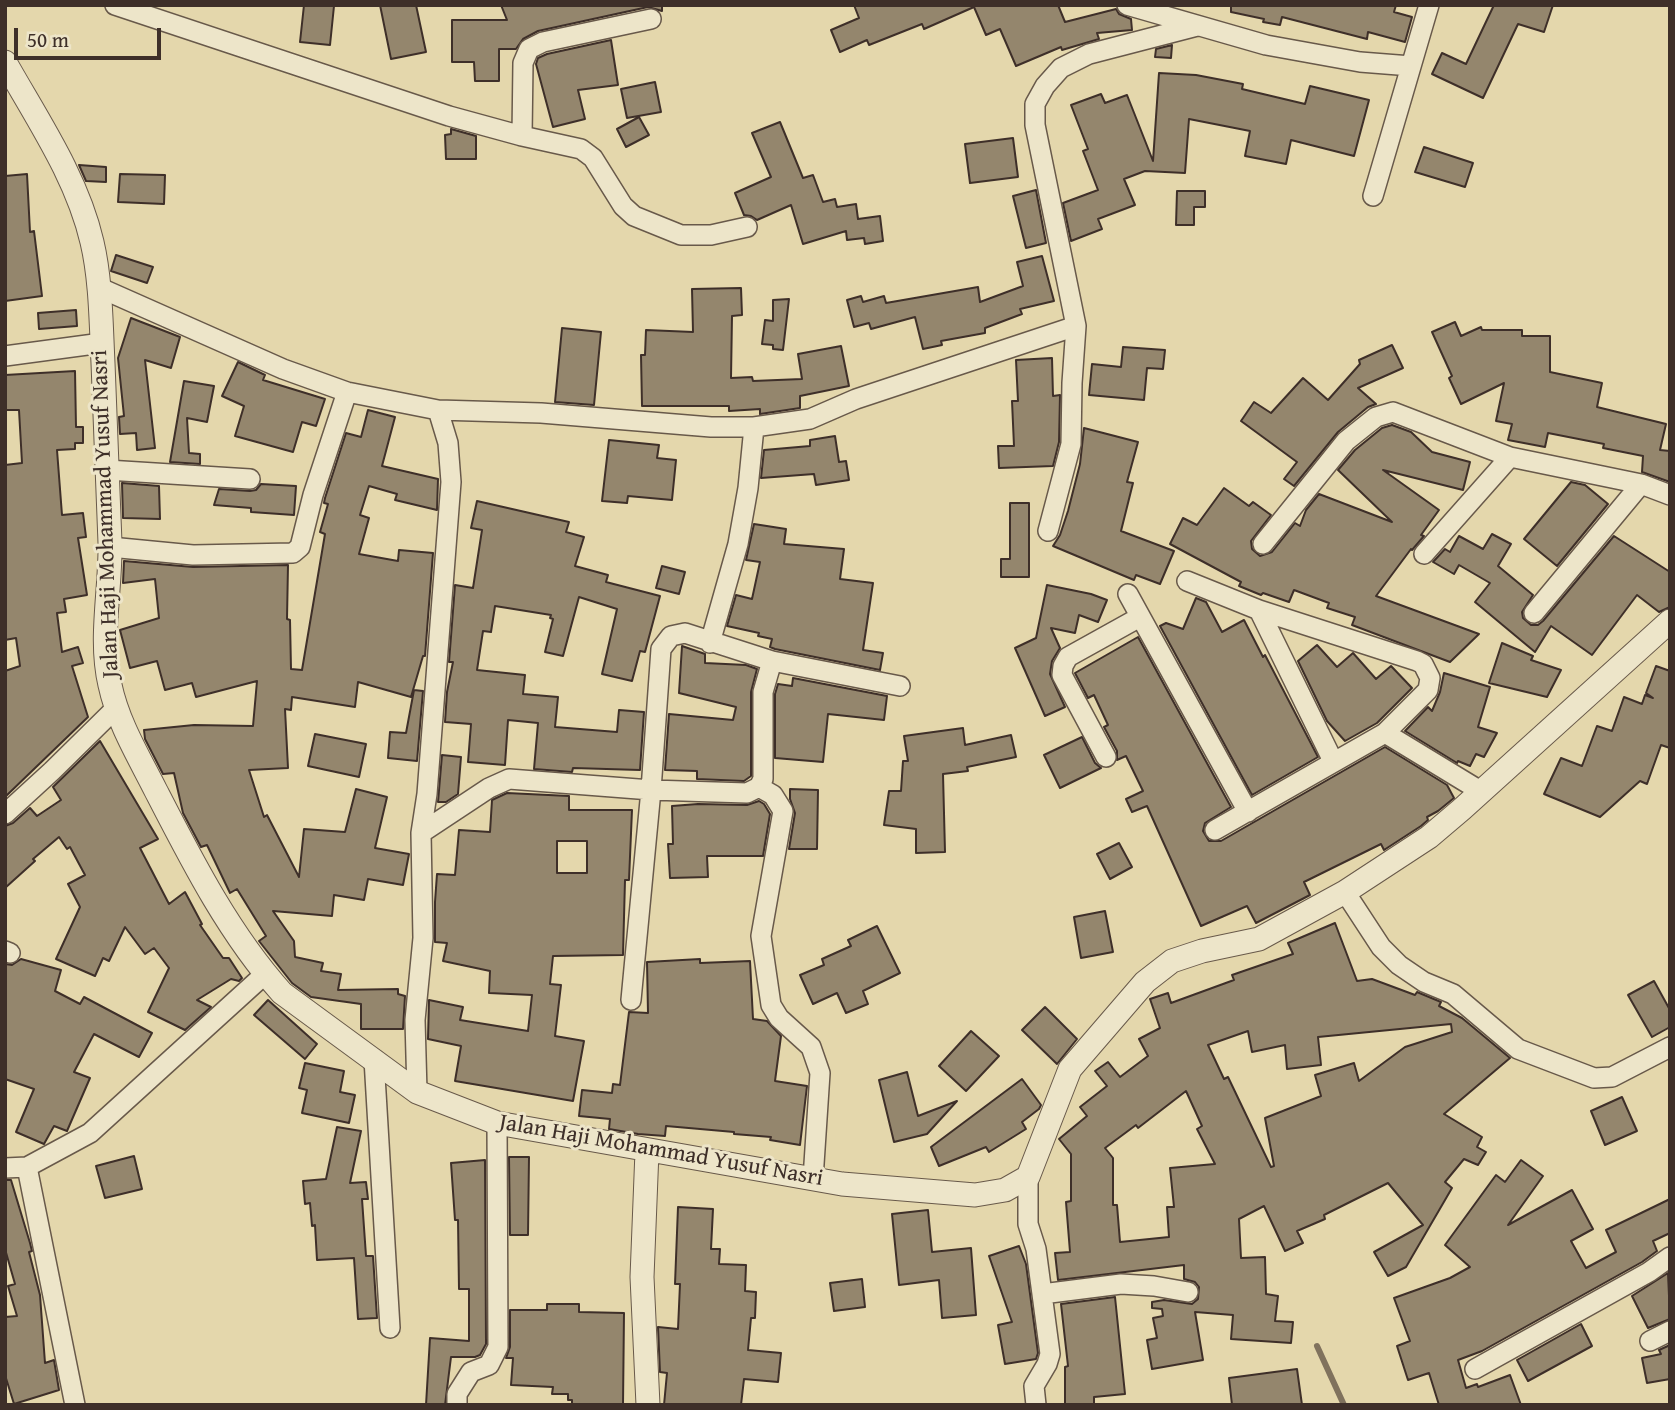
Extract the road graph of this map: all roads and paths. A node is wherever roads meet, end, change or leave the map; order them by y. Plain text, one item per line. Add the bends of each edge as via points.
1 (115, 5) edge
2 (1429, 5) edge
3 (1129, 6) edge
4 (651, 19) dead end
5 (1197, 26) junction
6 (5, 62) edge
7 (1411, 66) junction
8 (522, 136) junction
9 (1373, 196) dead end
10 (747, 227) dead end
11 (97, 286) junction
12 (1076, 326) junction
13 (102, 343) junction
14 (5, 356) edge
15 (347, 392) junction
16 (438, 410) junction
17 (754, 427) junction
18 (1510, 457) junction
19 (107, 470) junction
20 (250, 479) dead end
21 (1641, 484) junction
22 (1670, 495) edge
23 (1048, 531) dead end
24 (1263, 544) dead end
25 (110, 547) junction
26 (1424, 554) dead end
27 (1187, 581) dead end
28 (1128, 594) dead end
29 (1259, 610) junction
30 (1534, 613) dead end
31 (1140, 617) junction
32 (1670, 621) edge
33 (710, 643) junction
34 (772, 661) junction
35 (900, 686) dead end
36 (116, 708) junction
37 (1385, 733) junction
38 (1105, 757) dead end
39 (1333, 761) junction
40 (759, 787) junction
41 (651, 790) junction
42 (1482, 792) junction
43 (7, 809) edge
44 (1248, 812) junction
45 (1215, 830) dead end
46 (421, 833) junction
47 (1345, 892) junction
48 (265, 974) junction
49 (631, 1000) dead end
50 (1670, 1047) edge
51 (374, 1059) junction
52 (417, 1092) junction
53 (497, 1123) junction
54 (647, 1151) junction
55 (27, 1167) junction
56 (5, 1168) edge
57 (1028, 1177) junction
58 (813, 1179) junction
59 (1670, 1257) edge
60 (1188, 1292) dead end
61 (1042, 1294) junction
62 (390, 1328) dead end
63 (1670, 1331) edge
64 (1650, 1341) dead end
65 (1475, 1369) dead end
66 (73, 1404) edge
67 (457, 1405) edge
68 (648, 1405) edge
69 (1036, 1405) edge

1 - 8 street
2 - 7 street
3 - 5 street
4 - 8 street via 529,48 523,63
5 - 7 street via 1266,45
5 - 12 street via 1089,54 1061,68 1035,104 1035,125
6 - 11 street, Jalan Haji Mohammad Yusuf Nasri via 70,178 92,242
7 - 9 street
8 - 10 street via 581,149 593,158 634,216 681,235 711,235
11 - 13 street, Jalan Haji Mohammad Yusuf Nasri
11 - 15 street via 283,369
12 - 17 street via 856,399 810,419
12 - 23 street via 1071,444
13 - 14 street
13 - 19 street, Jalan Haji Mohammad Yusuf Nasri
15 - 16 street
15 - 25 street via 300,547 293,552 193,555
16 - 17 street
16 - 46 street via 448,443 451,482
17 - 33 street via 738,544
18 - 21 street
18 - 24 street via 1393,412 1376,417 1346,441
18 - 26 street
19 - 20 street
19 - 25 street, Jalan Haji Mohammad Yusuf Nasri
21 - 22 street
21 - 30 street
25 - 36 street, Jalan Haji Mohammad Yusuf Nasri via 106,654
27 - 29 street
28 - 31 street
29 - 37 street via 1423,664 1430,678 1428,690
29 - 39 street
31 - 38 street via 1068,657 1063,666 1062,675
31 - 44 street
32 - 42 street
33 - 34 street
33 - 41 street via 685,633 671,636 661,649
34 - 35 street
34 - 40 street via 763,692 763,779
36 - 43 street
36 - 48 street, Jalan Haji Mohammad Yusuf Nasri via 190,857
37 - 39 street
37 - 42 street
39 - 44 street
40 - 41 street via 747,793
40 - 58 street via 773,794 783,811 761,936 771,1004 779,1018 811,1047 820,1073
41 - 46 street via 509,779
41 - 49 street
42 - 47 street via 1429,837
44 - 45 street
46 - 52 street via 423,938 415,1020
47 - 50 street via 1381,947 1399,965 1453,994 1518,1049 1603,1079
47 - 57 street via 1259,939 1172,961 1145,982 1070,1069
48 - 51 street, Jalan Haji Mohammad Yusuf Nasri via 282,993
48 - 55 street via 90,1133
51 - 52 street, Jalan Haji Mohammad Yusuf Nasri
51 - 62 street
52 - 53 street, Jalan Haji Mohammad Yusuf Nasri
53 - 54 street, Jalan Haji Mohammad Yusuf Nasri
53 - 67 street via 498,1347 489,1366 471,1372 457,1394
54 - 58 street, Jalan Haji Mohammad Yusuf Nasri
54 - 68 street via 642,1278
55 - 56 street
55 - 66 street
57 - 58 street, Jalan Haji Mohammad Yusuf Nasri via 1005,1190 975,1195
57 - 61 street via 1028,1224
59 - 65 street
60 - 61 street via 1121,1284
61 - 69 street via 1050,1354 1034,1386
63 - 64 street

